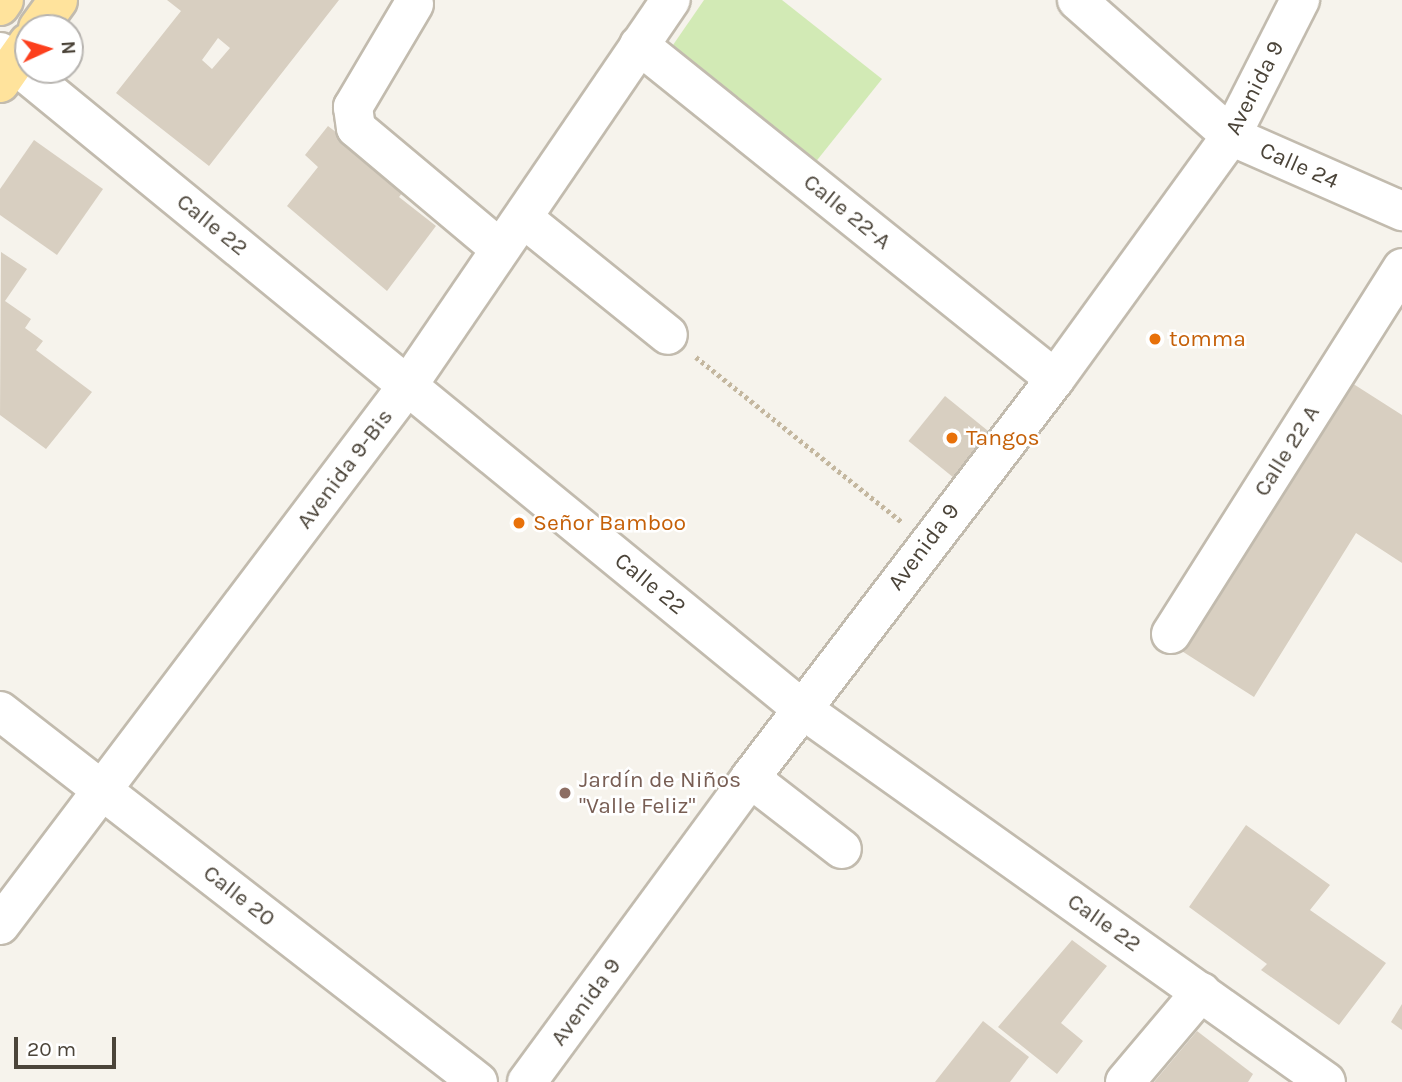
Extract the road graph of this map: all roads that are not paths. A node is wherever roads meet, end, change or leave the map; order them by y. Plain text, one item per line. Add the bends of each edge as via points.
1 (4, 0) edge
2 (671, 0) edge
3 (1077, 0) edge
4 (1300, 0) edge
5 (414, 4) dead end
6 (0, 6) edge
7 (639, 45) junction
8 (10, 60) edge
9 (1231, 136) junction
10 (1402, 211) edge
11 (523, 218) junction
12 (500, 250) junction
13 (1402, 268) edge
14 (668, 335) road end
15 (1055, 379) junction
16 (408, 385) junction
17 (1171, 634) dead end
18 (802, 709) junction
19 (0, 710) edge
20 (750, 778) junction
21 (104, 790) junction
22 (842, 849) dead end
23 (0, 925) edge
24 (1201, 992) junction
25 (478, 1082) edge
26 (527, 1082) edge
27 (1125, 1082) edge
28 (1326, 1082) edge

1 - 6 main road
2 - 7 street, Avenida 9-Bis
3 - 9 street, Calle 24
4 - 9 street, Avenida 9
5 - 12 street via 353,107 356,128
7 - 11 street, Avenida 9-Bis
7 - 15 street, Calle 22-A
8 - 16 street, Calle 22
9 - 10 street, Calle 24
9 - 15 street, Avenida 9
11 - 12 street, Avenida 9-Bis
11 - 14 street
12 - 16 street, Avenida 9-Bis
13 - 17 street, Calle 22 A
15 - 18 street, Avenida 9
16 - 18 street, Calle 22
16 - 21 street, Avenida 9-Bis
18 - 20 street, Avenida 9
18 - 24 street, Calle 22
19 - 21 street, Calle 20
20 - 22 street
20 - 26 street, Avenida 9
21 - 23 street, Avenida 9-Bis
21 - 25 street, Calle 20
24 - 27 street
24 - 28 street, Calle 22

